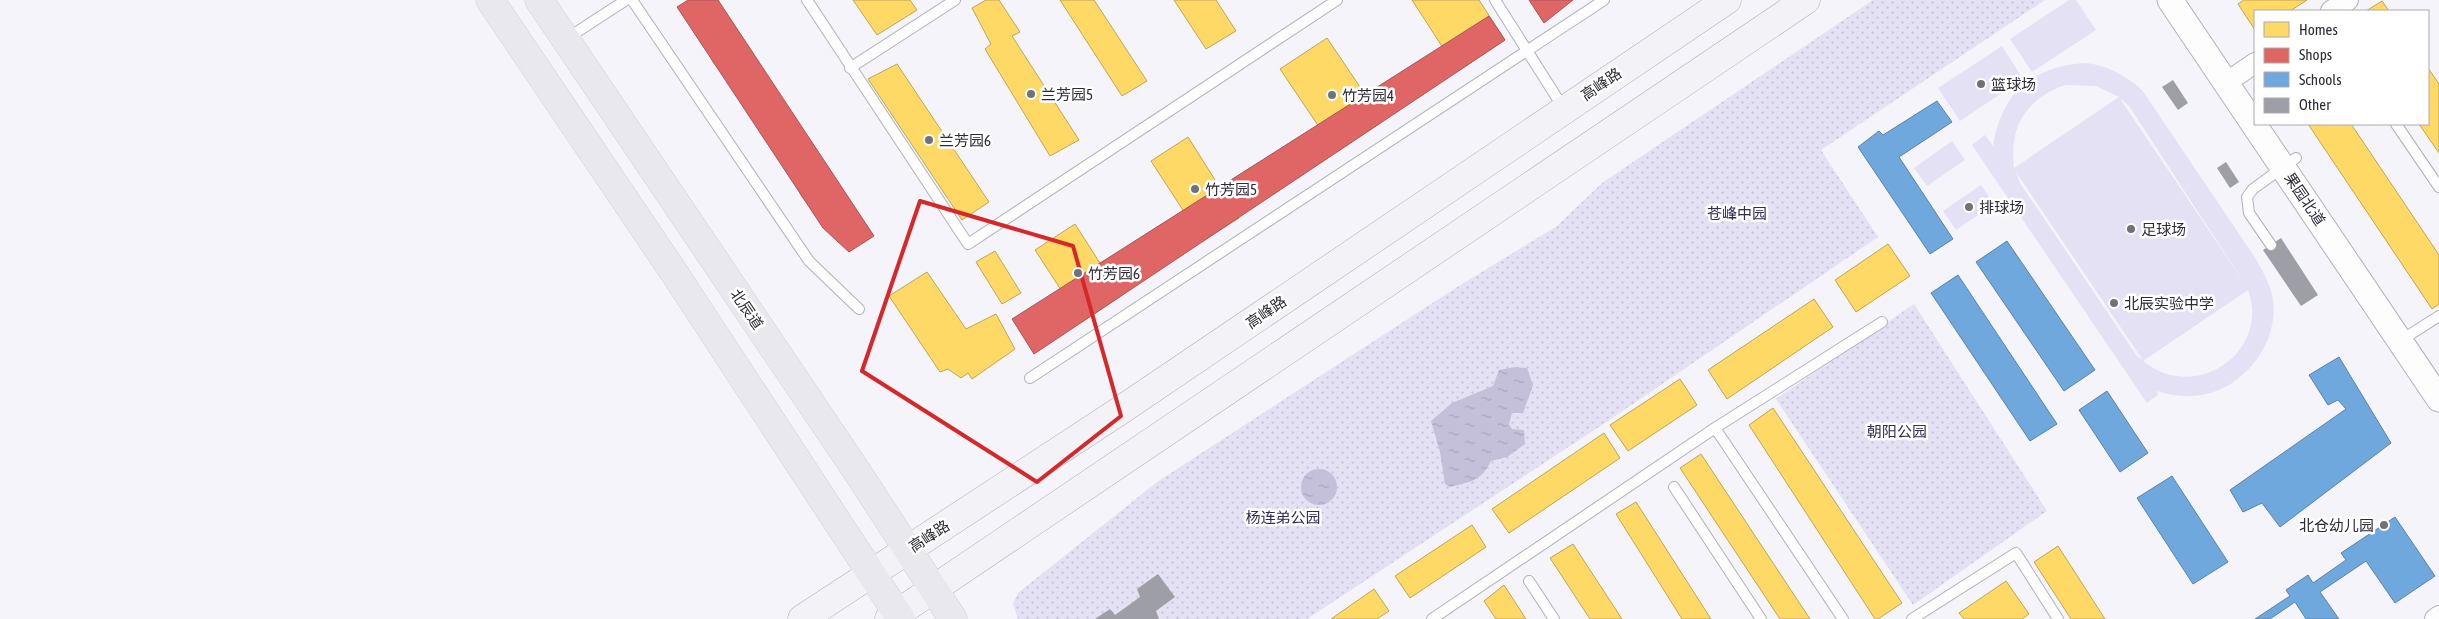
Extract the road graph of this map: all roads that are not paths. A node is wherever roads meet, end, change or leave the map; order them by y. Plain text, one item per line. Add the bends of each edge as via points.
1 (490, 0) edge
2 (539, 0) edge
3 (626, 0) edge
4 (632, 0) edge
5 (807, 0) edge
6 (955, 0) edge
7 (1337, 0) edge
8 (1494, 0) edge
9 (1604, 0) edge
10 (1727, 0) edge
11 (1806, 0) edge
12 (2170, 0) edge
13 (2189, 0) edge
14 (2348, 0) edge
15 (2333, 10) edge
16 (566, 39) junction
17 (1528, 52) junction
18 (850, 68) junction
19 (2240, 73) edge
20 (2254, 96) edge
21 (2254, 98) edge
22 (1564, 109) junction
23 (2269, 125) edge
24 (2273, 125) edge
25 (2397, 125) edge
26 (2290, 163) junction
27 (2439, 187) edge
28 (2271, 245) dead end
29 (859, 309) dead end
30 (2439, 316) edge
31 (1882, 322) dead end
32 (2407, 337) junction
33 (2439, 370) edge
34 (1030, 378) dead end
35 (2439, 399) edge
36 (1714, 428) junction
37 (1674, 487) dead end
38 (907, 549) junction
39 (871, 574) junction
40 (1529, 581) dead end
41 (933, 589) junction
42 (1759, 616) edge
43 (2439, 616) edge
44 (896, 617) edge
45 (802, 619) edge
46 (953, 619) edge
47 (1432, 619) edge
48 (1554, 619) edge
49 (1747, 619) edge
50 (1843, 619) edge
51 (1912, 619) edge
52 (2058, 619) edge
53 (2435, 619) edge

1 - 39 main road via 675,274
2 - 16 main road, 北辰道
3 - 16 lane
4 - 29 lane via 809,261
5 - 18 lane
6 - 18 lane
7 - 18 lane via 968,244
8 - 17 lane
9 - 17 lane
10 - 22 main road, 高峰路
11 - 41 main road
12 - 19 street, 果园北道
13 - 19 street, 果园北道
14 - 15 street
16 - 38 main road, 北辰道
17 - 22 lane
17 - 34 lane
19 - 20 street, 果园北道
19 - 21 street, 果园北道
22 - 38 main road, 高峰路 via 1118,412
23 - 26 street, 果园北道
24 - 26 street, 果园北道
25 - 27 lane
26 - 28 lane via 2253,188 2247,200 2249,213
26 - 32 street, 果园北道
30 - 32 lane
31 - 36 lane
32 - 33 street, 果园北道
32 - 35 street, 果园北道
36 - 47 lane
36 - 50 lane
37 - 42 lane
38 - 39 main road, 高峰路
38 - 41 main road, 北辰道
39 - 44 main road
39 - 45 main road, 高峰路
40 - 48 lane
41 - 44 main road
41 - 46 main road, 北辰道
42 - 49 lane
43 - 53 street
51 - 52 lane via 2016,553

